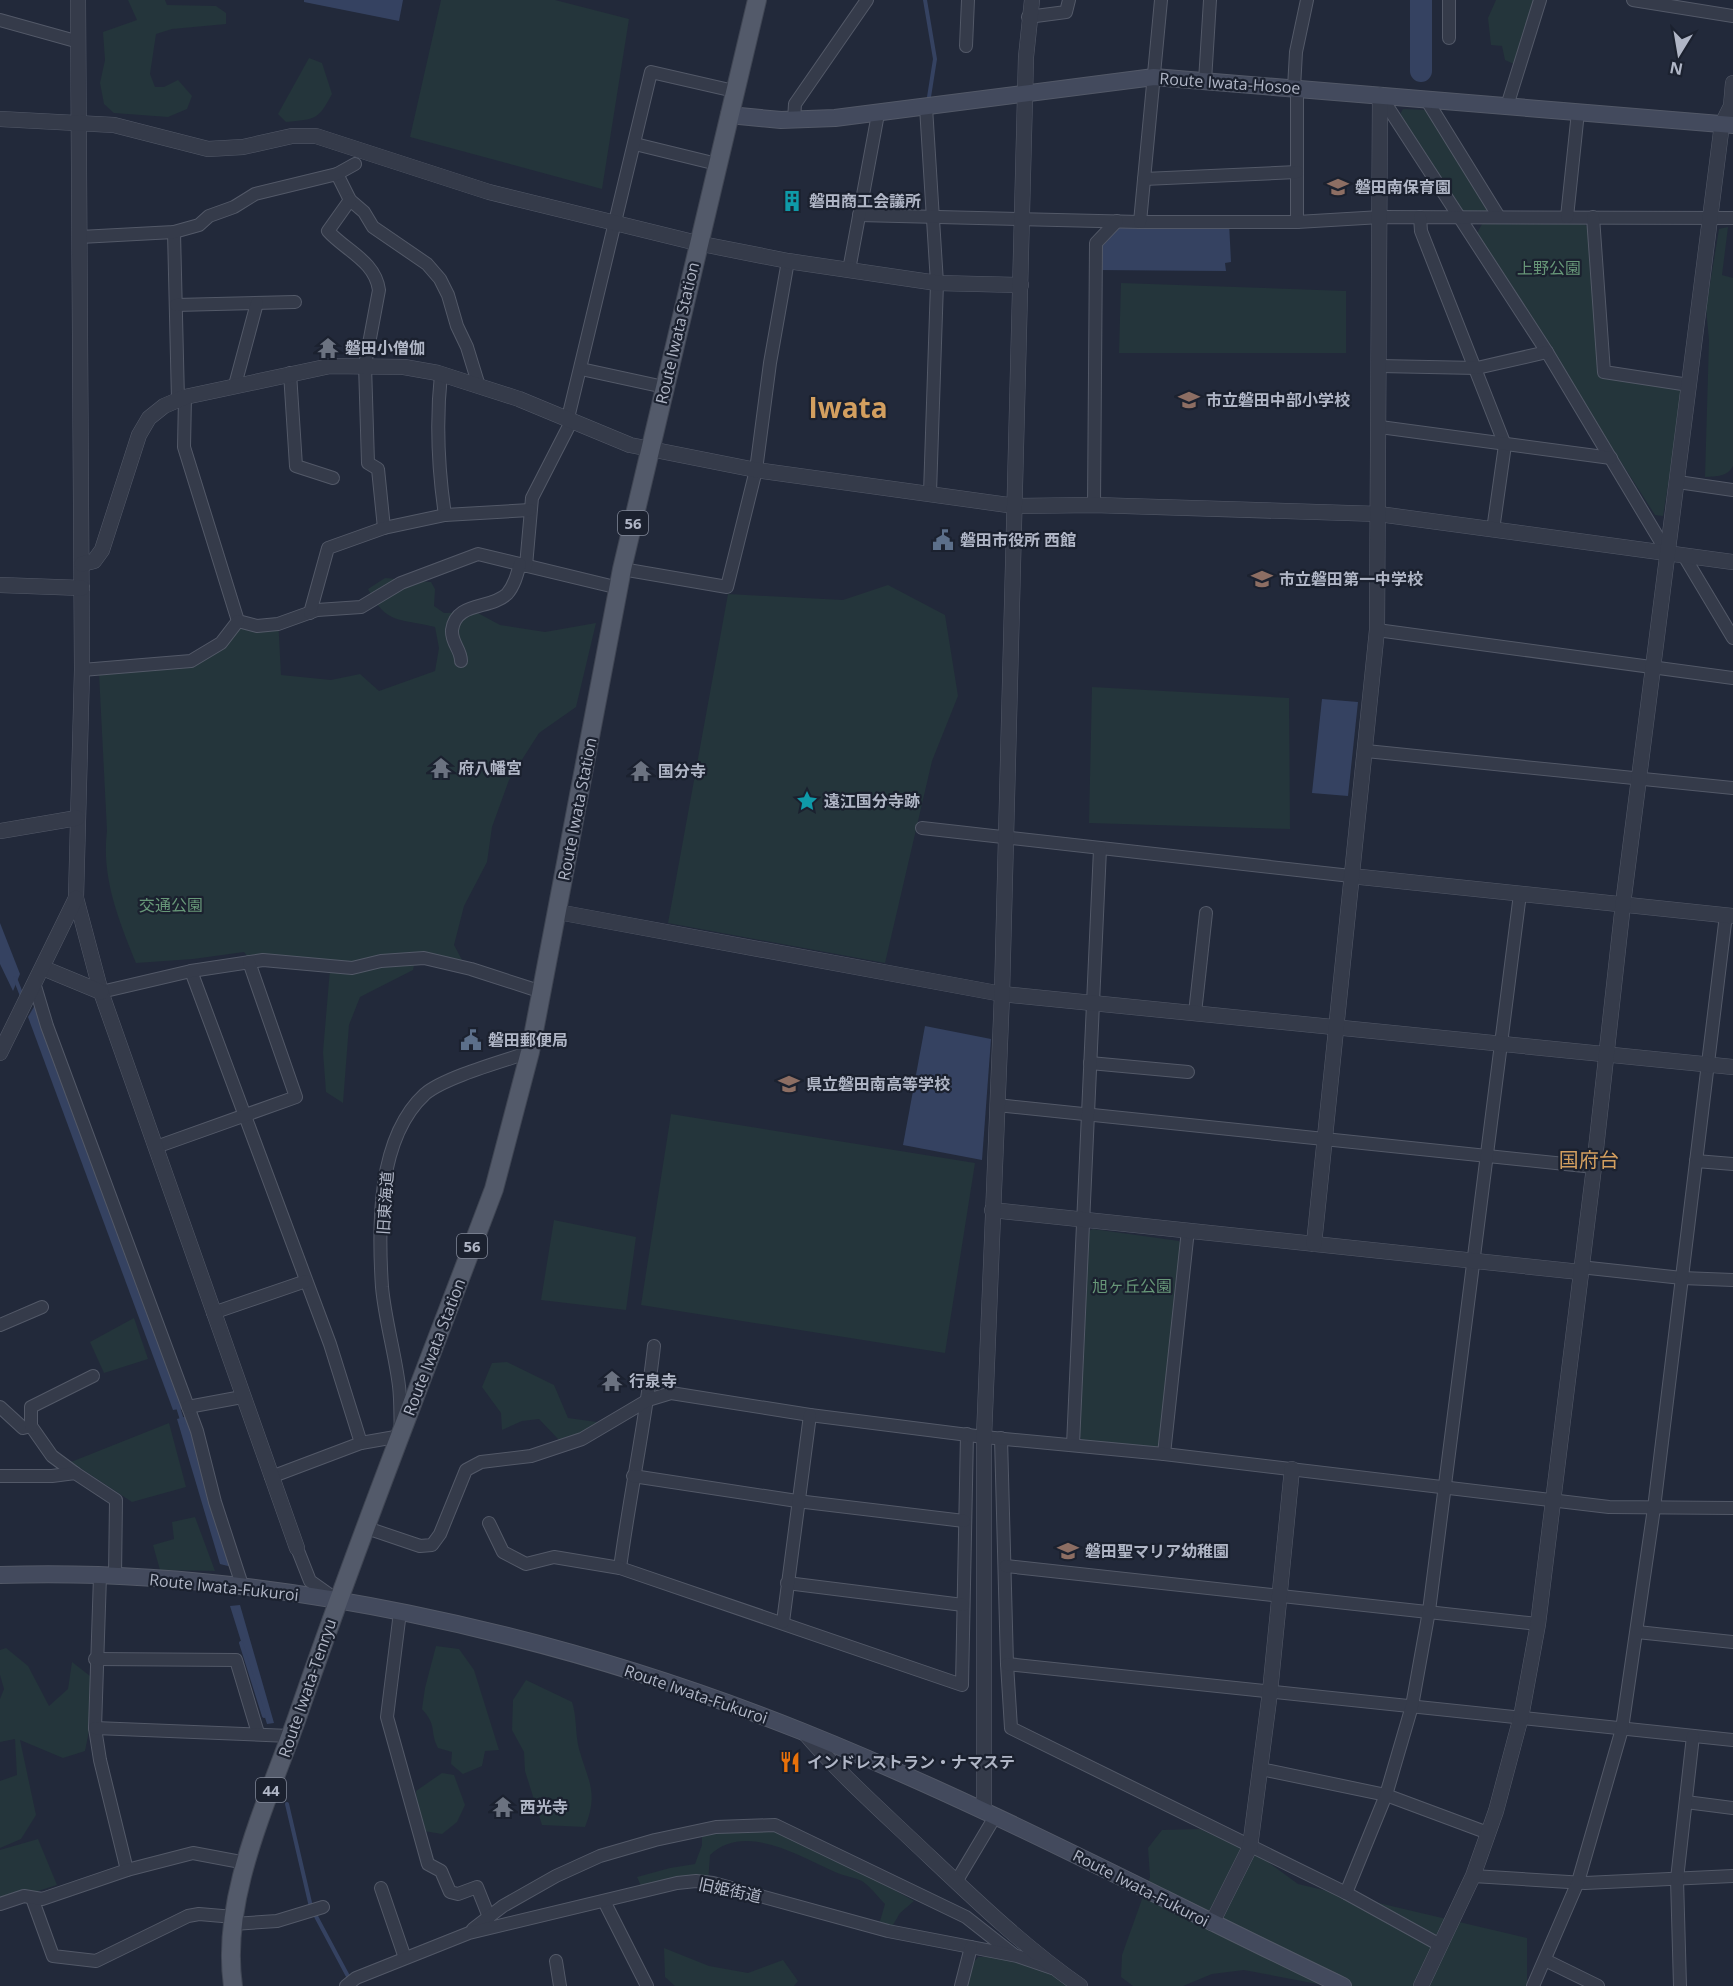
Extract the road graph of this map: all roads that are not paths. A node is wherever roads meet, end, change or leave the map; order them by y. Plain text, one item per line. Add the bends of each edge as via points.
1 (78, 0) edge
2 (757, 0) edge
3 (867, 0) edge
4 (968, 0) edge
5 (1032, 0) edge
6 (1069, 0) edge
7 (1161, 0) edge
8 (1210, 0) edge
9 (1307, 0) edge
10 (1449, 0) edge
11 (1540, 0) edge
12 (1633, 0) edge
13 (1028, 16) junction
14 (1733, 16) edge
15 (0, 20) edge
16 (1449, 38) dead end
17 (79, 42) junction
18 (966, 46) dead end
19 (1154, 77) junction
20 (1205, 81) junction
21 (1733, 83) edge
22 (1295, 88) junction
23 (735, 91) junction
24 (1025, 93) junction
25 (1380, 95) junction
26 (1426, 99) junction
27 (1507, 106) junction
28 (926, 107) junction
29 (1578, 112) junction
30 (878, 114) junction
31 (729, 115) junction
32 (0, 119) edge
33 (794, 120) junction
34 (80, 121) junction
35 (1727, 125) edge
36 (634, 144) junction
37 (355, 164) dead end
38 (717, 164) junction
39 (1297, 172) junction
40 (337, 174) junction
41 (1144, 179) junction
42 (350, 200) junction
43 (859, 215) junction
44 (933, 217) junction
45 (1381, 217) junction
46 (1420, 217) junction
47 (1460, 217) junction
48 (1499, 217) junction
49 (1593, 217) junction
50 (1711, 217) junction
51 (1567, 218) junction
52 (1022, 219) junction
53 (1733, 219) edge
54 (1117, 221) junction
55 (1140, 222) junction
56 (1297, 222) junction
57 (617, 223) junction
58 (174, 232) junction
59 (80, 237) junction
60 (698, 243) junction
61 (788, 261) junction
62 (849, 270) junction
63 (937, 283) junction
64 (1021, 285) junction
65 (295, 302) dead end
66 (257, 303) junction
67 (176, 305) junction
68 (1547, 352) junction
69 (365, 365) junction
70 (1380, 366) junction
71 (1477, 368) junction
72 (581, 369) junction
73 (290, 373) junction
74 (441, 375) junction
75 (235, 385) junction
76 (1689, 385) junction
77 (479, 386) junction
78 (664, 387) junction
79 (181, 398) junction
80 (570, 419) junction
81 (1380, 427) junction
82 (1504, 444) junction
83 (650, 449) junction
84 (1611, 458) junction
85 (756, 470) junction
86 (333, 478) dead end
87 (1678, 482) junction
88 (1733, 490) edge
89 (930, 493) junction
90 (1094, 505) junction
91 (1015, 506) junction
92 (530, 510) junction
93 (1379, 514) junction
94 (445, 515) junction
95 (384, 528) junction
96 (1493, 530) junction
97 (1668, 554) junction
98 (1684, 556) junction
99 (1733, 562) edge
100 (82, 564) junction
101 (523, 565) junction
102 (622, 569) junction
103 (0, 585) edge
104 (82, 588) junction
105 (619, 588) junction
106 (310, 613) junction
107 (238, 621) junction
108 (1377, 630) junction
109 (1733, 638) edge
110 (461, 660) dead end
111 (1655, 668) junction
112 (82, 670) junction
113 (1733, 678) edge
114 (1366, 751) junction
115 (1640, 778) junction
116 (1733, 788) edge
117 (76, 818) junction
118 (922, 828) dead end
119 (0, 831) edge
120 (1005, 839) junction
121 (1100, 849) junction
122 (1352, 876) junction
123 (1520, 894) junction
124 (76, 898) junction
125 (1623, 904) junction
126 (558, 912) junction
127 (1206, 913) dead end
128 (1730, 915) edge
129 (249, 962) junction
130 (43, 968) junction
131 (191, 971) junction
132 (33, 988) junction
133 (101, 992) junction
134 (542, 992) junction
135 (1002, 994) junction
136 (1093, 1002) junction
137 (1195, 1013) junction
138 (1337, 1027) junction
139 (1500, 1043) junction
140 (530, 1052) junction
141 (0, 1053) edge
142 (1607, 1054) junction
143 (1090, 1063) junction
144 (1708, 1065) junction
145 (1733, 1067) edge
146 (1188, 1072) dead end
147 (997, 1105) junction
148 (1088, 1114) junction
149 (244, 1116) junction
150 (1326, 1139) junction
151 (156, 1147) junction
152 (1486, 1155) junction
153 (1696, 1161) junction
154 (1733, 1164) edge
155 (1594, 1167) junction
156 (992, 1210) junction
157 (1083, 1219) junction
158 (1188, 1230) junction
159 (1314, 1244) junction
160 (1473, 1262) junction
161 (1580, 1269) junction
162 (1682, 1278) junction
163 (1733, 1280) edge
164 (306, 1281) junction
165 (42, 1307) dead end
166 (213, 1313) junction
167 (0, 1325) edge
168 (654, 1346) dead end
169 (93, 1376) dead end
170 (242, 1396) junction
171 (648, 1401) junction
172 (0, 1407) edge
173 (188, 1407) junction
174 (810, 1415) junction
175 (31, 1426) junction
176 (967, 1434) junction
177 (401, 1436) junction
178 (984, 1437) junction
179 (1001, 1438) junction
180 (361, 1443) junction
181 (1072, 1445) junction
182 (1164, 1454) junction
183 (1292, 1469) junction
184 (75, 1473) junction
185 (0, 1476) edge
186 (633, 1476) junction
187 (271, 1477) junction
188 (1446, 1486) junction
189 (1554, 1499) junction
190 (797, 1501) junction
191 (1654, 1508) junction
192 (1733, 1508) edge
193 (964, 1521) junction
194 (489, 1523) dead end
195 (364, 1527) junction
196 (297, 1548) joint
197 (1006, 1566) junction
198 (620, 1568) junction
199 (0, 1575) edge
200 (107, 1576) junction
201 (788, 1583) junction
202 (243, 1588) junction
203 (1279, 1594) junction
204 (338, 1600) junction
205 (963, 1605) junction
206 (1429, 1611) junction
207 (400, 1612) junction
208 (783, 1622) junction
209 (1538, 1624) junction
210 (1637, 1632) junction
211 (1733, 1642) edge
212 (95, 1659) junction
213 (1007, 1664) junction
214 (1270, 1692) junction
215 (1412, 1706) junction
216 (1521, 1717) junction
217 (95, 1728) junction
218 (1622, 1728) junction
219 (804, 1732) junction
220 (258, 1733) junction
221 (290, 1736) junction
222 (1693, 1736) junction
223 (1733, 1740) edge
224 (1261, 1769) junction
225 (1386, 1795) junction
226 (1686, 1802) junction
227 (1733, 1808) edge
228 (990, 1813) junction
229 (1488, 1833) junction
230 (1250, 1847) junction
231 (246, 1863) junction
232 (127, 1870) junction
233 (1473, 1876) junction
234 (1733, 1876) edge
235 (1677, 1879) junction
236 (956, 1882) junction
237 (1578, 1882) junction
238 (381, 1888) dead end
239 (1346, 1893) junction
240 (32, 1898) junction
241 (604, 1901) junction
242 (0, 1904) edge
243 (323, 1907) dead end
244 (489, 1917) junction
245 (233, 1920) junction
246 (1212, 1923) junction
247 (469, 1933) junction
248 (1440, 1945) junction
249 (971, 1947) junction
250 (1017, 1956) junction
251 (405, 1958) junction
252 (1545, 1960) junction
253 (556, 1961) dead end
254 (1055, 1969) junction
255 (351, 1982) edge
256 (233, 1986) edge
257 (561, 1986) edge
258 (646, 1986) edge
259 (962, 1986) edge
260 (1080, 1986) edge
261 (1343, 1986) edge
262 (1420, 1986) edge
263 (1533, 1986) edge
264 (1598, 1986) edge
265 (1680, 1986) edge

1 - 17 street
2 - 23 main road, Route Iwata Station / 56
3 - 33 street via 795,104
4 - 18 street
5 - 13 street
6 - 13 street via 1066,12
7 - 19 street
8 - 20 street
9 - 22 street via 1296,52
10 - 16 street
11 - 27 street
12 - 14 street
13 - 24 street
15 - 17 street
17 - 34 street
19 - 20 main road, Route Iwata-Hosoe
19 - 24 main road, Route Iwata-Hosoe
19 - 41 street
20 - 22 main road, Route Iwata-Hosoe
21 - 35 street
22 - 25 main road, Route Iwata-Hosoe
22 - 39 street
23 - 31 main road, Route Iwata Station / 56
23 - 36 street via 651,72
24 - 28 main road, Route Iwata-Hosoe
24 - 52 street
25 - 26 main road, Route Iwata-Hosoe
25 - 45 street
25 - 47 street
26 - 27 main road, Route Iwata-Hosoe
26 - 48 street
27 - 29 main road, Route Iwata-Hosoe
28 - 30 main road, Route Iwata-Hosoe
28 - 44 street
29 - 35 main road, Route Iwata-Hosoe
29 - 51 street
30 - 33 main road, Route Iwata-Hosoe
30 - 43 street
31 - 33 main road, Route Iwata-Hosoe
31 - 38 main road, Route Iwata Station / 56
32 - 34 street
34 - 57 street via 134,129 208,149 316,136 447,180
34 - 59 street
35 - 50 street
36 - 38 street
36 - 57 street
37 - 40 street
38 - 60 main road, Route Iwata Station / 56
39 - 41 street
39 - 56 street
40 - 42 street
40 - 58 street via 255,194 209,216 199,225
41 - 55 street
42 - 69 street via 328,231 378,278 380,290
42 - 77 street via 374,227 427,264 440,279
43 - 44 street
43 - 62 street
44 - 52 street
44 - 63 street
45 - 46 street
45 - 56 street
45 - 70 street
46 - 47 street
46 - 71 street via 1421,231
47 - 48 street
47 - 68 street
48 - 51 street
49 - 50 street
49 - 51 street
49 - 76 street via 1604,372
50 - 53 street
50 - 76 street
52 - 54 street
52 - 64 street
54 - 55 street
54 - 90 street via 1096,243
55 - 56 street
57 - 60 street
57 - 72 street
58 - 59 street
58 - 67 street
59 - 100 street
60 - 61 street
60 - 78 main road, Route Iwata Station / 56
61 - 62 street
61 - 85 street
62 - 63 street
63 - 64 street
63 - 89 street
64 - 91 street
65 - 66 street
66 - 67 street
66 - 75 street
67 - 79 street
68 - 71 street
68 - 84 street
69 - 73 street
69 - 74 street via 404,367
69 - 95 street via 368,463 378,469
70 - 71 street
70 - 81 street
71 - 82 street
72 - 78 street
72 - 80 street
73 - 75 street
73 - 86 street via 296,466
74 - 77 street
74 - 94 street via 439,456
75 - 79 street
76 - 87 street
77 - 80 street
78 - 83 main road, Route Iwata Station / 56
79 - 100 street via 148,418 102,550 93,561
79 - 107 street via 184,447
80 - 83 street via 630,445
80 - 92 street
81 - 82 street
81 - 93 street
82 - 84 street
82 - 96 street
83 - 85 street
83 - 102 main road, Route Iwata Station / 56
84 - 97 street
85 - 89 street
85 - 102 street via 727,587
87 - 88 street
87 - 97 street
89 - 91 street
90 - 91 street
90 - 93 street
91 - 120 street
92 - 94 street
92 - 101 street
93 - 96 street
93 - 108 street
94 - 95 street
95 - 106 street via 328,548
96 - 97 street
97 - 98 street
97 - 111 street
98 - 99 street
98 - 109 street
100 - 104 street
101 - 105 street
101 - 106 street via 478,555 401,583 361,607
101 - 110 street via 507,593 469,608 455,621 452,637
102 - 105 main road, Route Iwata Station / 56
103 - 104 street
104 - 112 street
105 - 126 main road, Route Iwata Station / 56
106 - 107 street via 278,624 257,626
107 - 112 street via 220,643 191,661
108 - 111 street
108 - 114 street
111 - 113 street
111 - 115 street
112 - 117 street
114 - 115 street
114 - 122 street
115 - 116 street
115 - 125 street
117 - 119 street
117 - 124 street
118 - 120 street
120 - 121 street
120 - 135 street
121 - 122 street
121 - 136 street
122 - 123 street
122 - 138 street
123 - 125 street
123 - 139 street
124 - 130 street
124 - 133 street
125 - 128 street
125 - 142 street
126 - 134 main road, Route Iwata Station / 56
126 - 135 street
127 - 137 street
128 - 144 street
129 - 131 street
129 - 134 street via 352,968 424,958
129 - 149 street via 296,1097
130 - 132 street
130 - 133 street
131 - 133 street
131 - 149 street
132 - 141 street
132 - 173 street
133 - 151 street
134 - 140 main road, Route Iwata Station / 56
135 - 136 street
135 - 147 street
136 - 137 street
136 - 143 street
137 - 138 street
138 - 139 street
138 - 150 street
139 - 142 street
139 - 152 street
140 - 177 main road, Route Iwata Station / 56 via 494,1189
140 - 177 street, 旧東海道 via 427,1093 407,1115 388,1156 382,1288 399,1388
142 - 144 street
142 - 155 street
143 - 146 street
143 - 148 street
144 - 145 street
144 - 153 street
147 - 148 street
147 - 156 street
148 - 150 street
148 - 157 street
149 - 151 street
149 - 164 street
150 - 152 street
150 - 159 street
151 - 166 street
152 - 155 street
152 - 160 street
153 - 154 street
153 - 162 street
155 - 161 street
156 - 157 street
156 - 178 street
157 - 158 street
157 - 181 street
158 - 159 street
158 - 182 street
159 - 160 street
160 - 161 street
160 - 188 street
161 - 162 street
161 - 189 street
162 - 163 street
162 - 191 street
164 - 166 street
164 - 180 street
165 - 167 street
166 - 170 street
168 - 171 street
169 - 175 street via 31,1407
170 - 173 street
170 - 187 street
171 - 174 street via 671,1393
171 - 186 street
171 - 195 street via 582,1439 531,1456 481,1462 466,1470 432,1545 420,1546
172 - 175 street via 23,1428
173 - 202 street
174 - 176 street
174 - 190 street
175 - 184 street via 52,1456
176 - 178 street
176 - 193 street
177 - 180 street
177 - 195 main road, Route Iwata Station / 56
178 - 179 street
178 - 228 street
179 - 181 street
179 - 197 street
180 - 187 street
181 - 182 street
182 - 183 street
183 - 188 street
183 - 203 street
184 - 185 street
184 - 200 street via 116,1500
186 - 190 street
186 - 198 street
187 - 196 street
188 - 189 street
188 - 206 street
189 - 191 street via 1609,1507
189 - 209 street
190 - 193 street
190 - 201 street
191 - 192 street
191 - 210 street
193 - 205 street
194 - 198 street via 503,1552 526,1564 554,1557
195 - 204 main road, Route Iwata Station / 56
196 - 204 street via 310,1581
197 - 203 street
197 - 213 street
198 - 208 street
199 - 200 main road, Route Iwata-Fukuroi
200 - 202 main road, Route Iwata-Fukuroi
200 - 212 street
201 - 205 street
201 - 208 street
202 - 204 main road, Route Iwata-Fukuroi
203 - 206 street
203 - 214 street
204 - 207 main road, Route Iwata-Fukuroi
204 - 221 main road, Route Iwata-Tenryu / 44
205 - 208 street via 962,1685
206 - 209 street
206 - 215 street
207 - 219 main road, Route Iwata-Fukuroi via 658,1679
207 - 244 street via 387,1717 428,1864 441,1871 450,1892 458,1894 477,1887
209 - 216 street
210 - 211 street
210 - 218 street
212 - 217 street
212 - 220 street via 236,1660
213 - 214 street
213 - 230 street via 1011,1728
214 - 215 street
214 - 224 street
215 - 216 street
215 - 225 street
216 - 218 street
216 - 229 street
217 - 220 street
217 - 232 street
218 - 222 street
218 - 237 street
219 - 228 main road, Route Iwata-Fukuroi
219 - 236 street via 827,1760
220 - 221 street
221 - 231 main road, Route Iwata-Tenryu / 44
222 - 223 street
222 - 226 street
224 - 225 street
224 - 230 street
225 - 229 street
225 - 239 street
226 - 227 street
226 - 235 street
228 - 236 street
228 - 246 main road, Route Iwata-Fukuroi
229 - 233 street
230 - 239 street
230 - 246 street
231 - 232 street via 193,1853
231 - 245 main road, Route Iwata-Tenryu / 44
232 - 240 street via 42,1899
233 - 237 street
233 - 248 street
234 - 235 street
235 - 237 street
235 - 265 street
236 - 254 street
237 - 252 street
238 - 251 street
239 - 248 street
240 - 242 street via 24,1896
240 - 245 street via 53,1956 96,1961 188,1917 199,1914
241 - 247 street, 旧姫街道
241 - 249 street, 旧姫街道 via 677,1883 713,1883 888,1930
241 - 258 street
243 - 245 street via 258,1924
244 - 247 street
244 - 250 street via 556,1876 600,1856 716,1827 775,1825 966,1917
245 - 256 main road, Route Iwata-Tenryu / 44
246 - 261 main road, Route Iwata-Fukuroi
247 - 251 street, 旧姫街道
248 - 262 street
249 - 250 street, 旧姫街道
249 - 259 street
250 - 254 street, 旧姫街道
251 - 255 street, 旧姫街道
252 - 263 street
252 - 264 street
253 - 257 street
254 - 260 street, 旧姫街道

